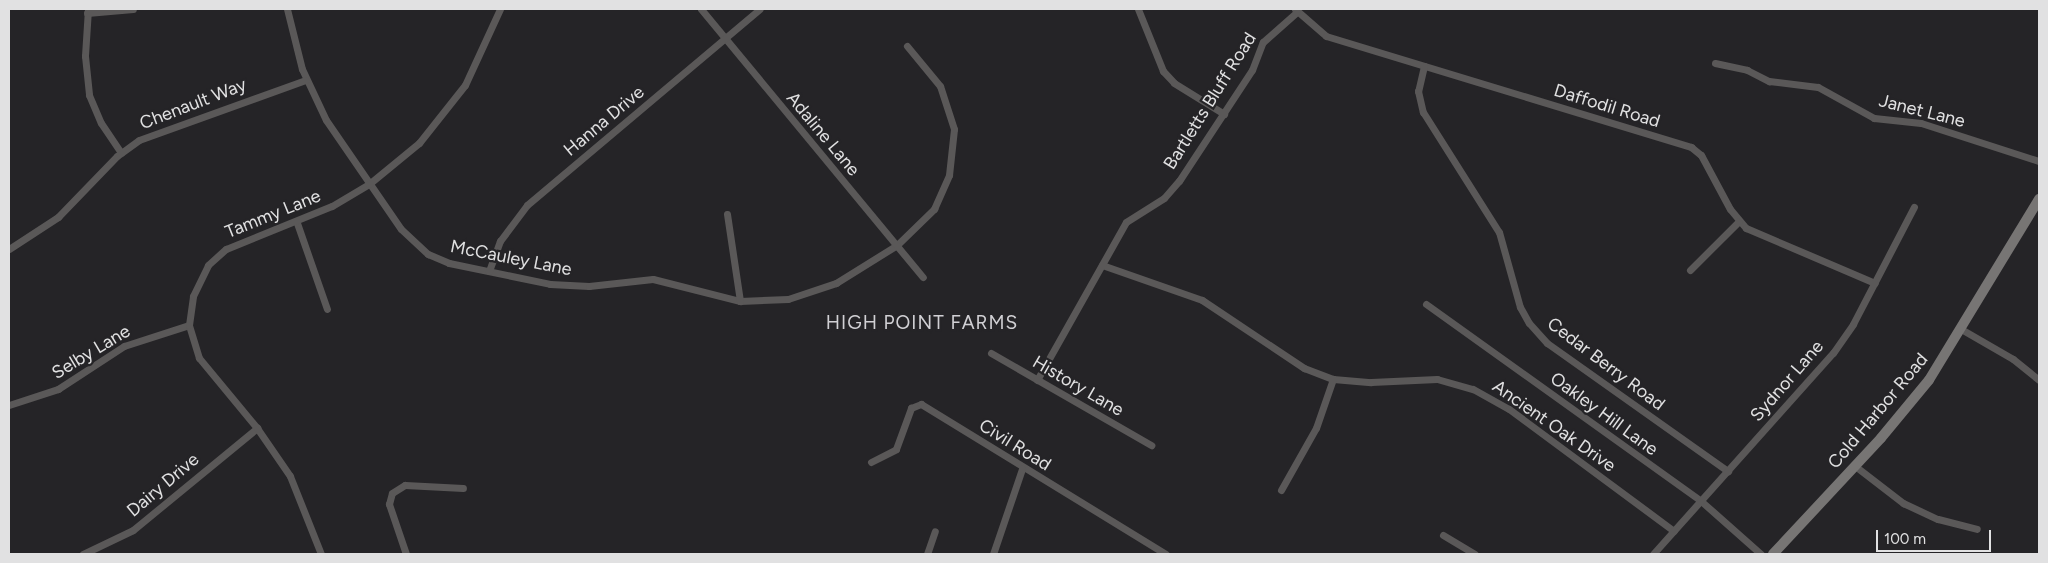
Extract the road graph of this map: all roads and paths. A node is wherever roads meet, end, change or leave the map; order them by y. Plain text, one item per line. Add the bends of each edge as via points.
1 (133, 9) edge
2 (287, 9) edge
3 (500, 9) edge
4 (701, 9) edge
5 (760, 9) edge
6 (1138, 9) edge
7 (1296, 10) edge
8 (88, 11) edge
9 (724, 40) junction
10 (907, 46) dead end
11 (1715, 63) dead end
12 (1424, 66) junction
13 (306, 80) junction
14 (1224, 114) junction
15 (121, 154) junction
16 (2039, 161) edge
17 (369, 184) junction
18 (2039, 199) edge
19 (1914, 207) dead end
20 (727, 214) dead end
21 (1738, 222) junction
22 (297, 223) junction
23 (897, 245) junction
24 (9, 249) edge
25 (1102, 265) junction
26 (1690, 270) dead end
27 (490, 272) junction
28 (923, 277) dead end
29 (1875, 283) junction
30 (740, 300) junction
31 (1426, 304) dead end
32 (327, 309) dead end
33 (189, 325) junction
34 (1961, 329) junction
35 (990, 354) dead end
36 (1333, 379) junction
37 (1037, 380) junction
38 (2039, 380) edge
39 (9, 405) edge
40 (256, 428) junction
41 (1151, 445) dead end
42 (871, 462) dead end
43 (1855, 466) junction
44 (1022, 469) junction
45 (1728, 471) junction
46 (462, 488) dead end
47 (1281, 490) dead end
48 (1700, 501) junction
49 (1977, 529) dead end
50 (935, 531) dead end
51 (1674, 531) junction
52 (1443, 535) dead end
53 (83, 554) edge
54 (319, 554) edge
55 (406, 554) edge
56 (928, 554) edge
57 (993, 554) edge
58 (1166, 554) edge
59 (1475, 554) edge
60 (1653, 554) edge
61 (1760, 554) edge
62 (1774, 554) edge

1 - 8 street
2 - 13 street, McCauley Lane
3 - 17 street, Tammy Lane via 478,64 450,107 419,143
4 - 9 street, Adaline Lane
5 - 9 street, Hanna Drive
6 - 14 street via 1163,71 1174,83
7 - 12 street, Daffodil Road via 1326,36
7 - 14 street, Bartletts Bluff Road via 1263,42 1252,70
8 - 15 street via 85,56 89,95 101,123
9 - 23 street, Adaline Lane
9 - 27 street, Hanna Drive via 527,205 500,241
10 - 23 street, McCauley Lane via 940,86 951,114 954,144 949,175 934,209
11 - 16 street, Janet Lane via 1746,70 1769,81 1818,87 1874,118 1921,123
12 - 21 street, Daffodil Road via 1691,147 1704,160
12 - 45 street, Cedar Berry Road via 1418,91 1423,112 1499,232 1520,307 1529,323 1547,343
13 - 15 street, Chenault Way via 175,124 139,140
13 - 17 street, McCauley Lane via 326,120
14 - 25 street, Bartletts Bluff Road via 1180,181 1164,198 1126,222
15 - 24 street, Chenault Way via 58,217
17 - 22 street, Tammy Lane
17 - 27 street, McCauley Lane via 419,248 449,263
18 - 34 main road, Cold Harbor Road
19 - 29 street, Sydnor Lane
20 - 30 street
21 - 26 street
21 - 29 street
22 - 32 street
22 - 33 street, Tammy Lane via 238,243 215,257 196,286
23 - 28 street, Adaline Lane
23 - 30 street, McCauley Lane via 851,276 822,289 788,299
25 - 36 street, Ancient Oak Drive via 1202,300 1304,368
25 - 37 street, Bartletts Bluff Road
27 - 30 street, McCauley Lane via 570,286 653,279
29 - 45 street, Sydnor Lane via 1833,353
31 - 48 street, Oakley Hill Lane
33 - 39 street, Selby Lane via 124,346 58,389
33 - 40 street, Tammy Lane via 199,358
34 - 38 street via 2013,359
34 - 43 main road, Cold Harbor Road via 1929,380
35 - 37 street, History Lane
36 - 47 street via 1316,428
36 - 51 street, Ancient Oak Drive via 1371,382 1437,379 1473,389 1509,409
37 - 41 street, History Lane
40 - 53 street, Dairy Drive via 133,530
40 - 54 street, Tammy Lane via 290,476
42 - 44 street, Civil Road via 896,449 911,408 921,404
43 - 49 street via 1903,503 1938,519
43 - 62 main road, Cold Harbor Road
44 - 57 street
44 - 58 street, Civil Road
45 - 48 street, Sydnor Lane
46 - 55 street via 405,484 396,488 389,504
48 - 51 street, Sydnor Lane
48 - 61 street, Oakley Hill Lane
50 - 56 street
51 - 60 street, Sydnor Lane
52 - 59 street

